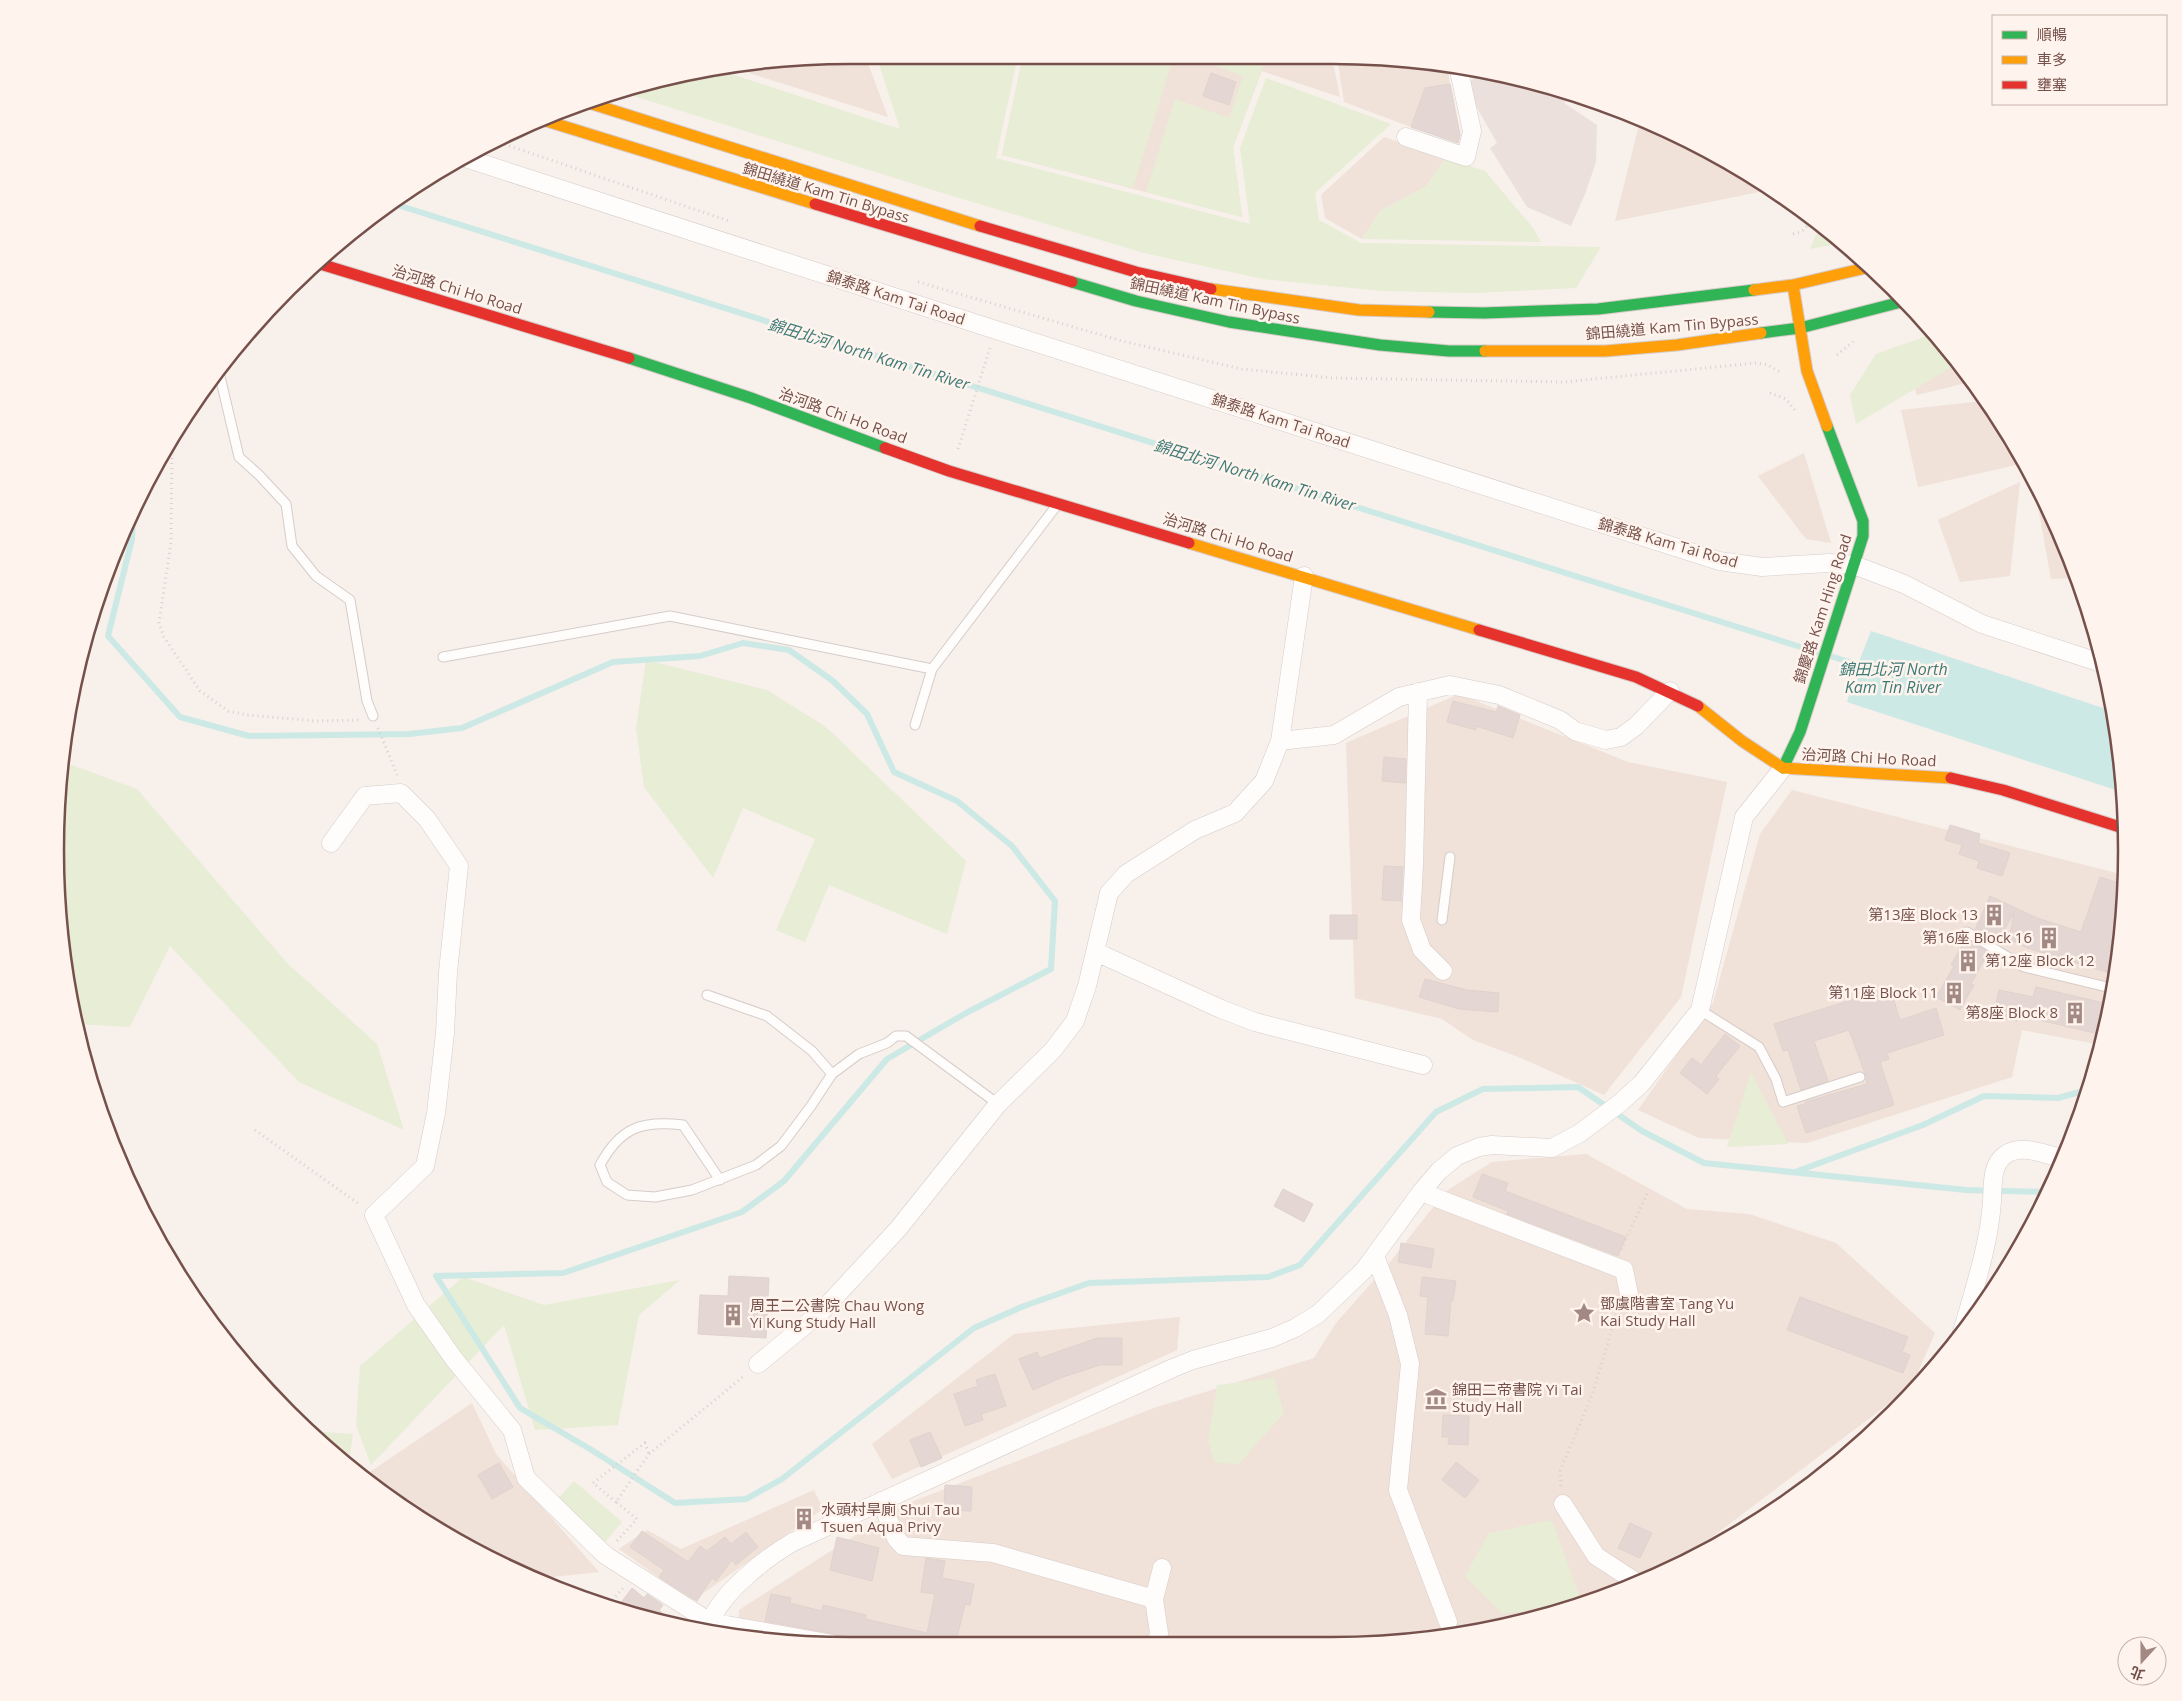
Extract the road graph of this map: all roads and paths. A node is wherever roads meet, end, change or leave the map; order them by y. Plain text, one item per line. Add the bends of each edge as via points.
1 (1460, 75) edge
2 (598, 106) edge
3 (554, 122) edge
4 (1406, 137) dead end
5 (473, 161) edge
6 (1807, 224) edge
7 (1793, 234) dead end
8 (325, 265) edge
9 (1861, 269) edge
10 (1793, 285) junction
11 (1896, 303) edge
12 (1800, 328) junction
13 (993, 340) dead end
14 (221, 379) edge
15 (1770, 393) dead end
16 (1800, 417) dead end
17 (958, 448) dead end
18 (172, 452) edge
19 (1059, 503) junction
20 (1854, 564) junction
21 (1304, 576) junction
22 (443, 657) dead end
23 (2094, 661) edge
24 (932, 669) junction
25 (1670, 691) junction
26 (1418, 692) junction
27 (375, 720) junction
28 (915, 725) dead end
29 (1280, 741) junction
30 (392, 762) dead end
31 (1783, 768) junction
32 (2118, 826) edge
33 (331, 843) dead end
34 (1450, 856) dead end
35 (1442, 920) dead end
36 (1967, 932) dead end
37 (1096, 952) junction
38 (1443, 971) dead end
39 (2106, 987) edge
40 (707, 995) dead end
41 (1700, 1010) junction
42 (1423, 1065) dead end
43 (832, 1074) junction
44 (1860, 1077) dead end
45 (998, 1104) junction
46 (255, 1130) dead end
47 (2056, 1157) edge
48 (720, 1180) junction
49 (1421, 1192) junction
50 (1648, 1192) dead end
51 (374, 1214) junction
52 (1375, 1256) junction
53 (1624, 1270) junction
54 (1630, 1299) joint
55 (1967, 1314) edge
56 (758, 1364) joint
57 (649, 1454) junction
58 (881, 1501) junction
59 (616, 1502) junction
60 (1563, 1504) joint
61 (606, 1555) junction
62 (1162, 1568) dead end
63 (1630, 1578) edge
64 (1154, 1599) junction
65 (1448, 1622) dead end
66 (706, 1624) edge
67 (712, 1625) edge
68 (1158, 1637) edge

1 - 4 street via 1472,131 1466,157
2 - 10 main road, 錦田繞道 Kam Tin Bypass via 1136,272 1286,301 1359,310 1484,313 1598,309
3 - 12 main road, 錦田繞道 Kam Tin Bypass via 1008,264 1136,301 1238,324 1380,345 1449,351 1605,350
5 - 20 street, 錦泰路 Kam Tai Road via 1719,561 1762,566
6 - 7 path via 1803,231
8 - 19 main road, 治河路 Chi Ho Road via 613,353 751,398 949,471
9 - 10 main road, 錦田繞道 Kam Tin Bypass
10 - 12 main road, 錦慶路 Kam Hing Road
11 - 12 main road, 錦田繞道 Kam Tin Bypass
12 - 20 main road, 錦慶路 Kam Hing Road via 1807,371 1863,521 1863,536
13 - 17 path
14 - 27 lane via 239,457 286,504 292,546 316,576 350,600 367,701
15 - 16 path via 1786,400
18 - 27 path via 171,542 159,623 164,637 200,690 228,711 247,715 316,721
19 - 21 main road, 治河路 Chi Ho Road
19 - 24 lane
20 - 23 street, 錦泰路 Kam Tai Road via 1904,584 1982,624
20 - 31 main road, 錦慶路 Kam Hing Road via 1800,732
21 - 25 main road, 治河路 Chi Ho Road via 1636,677
21 - 29 street
22 - 24 lane via 670,616
24 - 28 lane
25 - 26 street via 1636,726 1621,737 1606,740 1575,731 1560,720 1499,695 1450,685
25 - 31 main road, 治河路 Chi Ho Road via 1702,708 1742,741
26 - 29 street via 1399,697 1334,735
26 - 38 street via 1411,920 1422,950
27 - 30 path
29 - 37 street via 1264,781 1235,813 1194,830 1126,874 1109,893
31 - 32 main road, 治河路 Chi Ho Road via 1959,778
31 - 41 street via 1744,817
33 - 51 street via 365,796 401,793 427,819 459,866 436,1113 425,1166
34 - 35 lane
36 - 39 lane via 2024,967
37 - 42 street via 1255,1022
37 - 45 street via 1075,1020 1053,1050
40 - 43 lane via 767,1016 812,1051
41 - 44 lane via 1759,1047 1776,1079 1783,1102
41 - 49 street via 1642,1083 1580,1132 1552,1148 1492,1145 1467,1151 1444,1167
43 - 45 lane via 859,1054 896,1036 906,1036
43 - 48 lane via 781,1146 756,1166
45 - 56 street via 898,1229 821,1312
46 - 51 path
47 - 55 street via 2025,1149 2013,1150 1998,1164 1994,1175 1991,1222
48 - 48 lane via 692,1190 655,1197 627,1195 607,1182 600,1165 611,1145 626,1132 650,1124 683,1125
49 - 52 street
49 - 53 street
50 - 53 path via 1619,1253
51 - 61 street via 416,1305 454,1359 512,1430 526,1478
52 - 58 street via 1327,1306 1295,1328 1173,1368
52 - 65 street via 1398,1315 1410,1364 1398,1490
53 - 54 street
54 - 60 path via 1619,1306 1592,1395 1560,1471
56 - 57 path
57 - 59 path
57 - 59 path via 645,1442 592,1483
58 - 64 street via 896,1538 903,1546 993,1553
58 - 67 street via 768,1557 726,1598
59 - 61 path via 638,1519
60 - 63 street via 1596,1556
61 - 66 street
62 - 64 street
64 - 68 street

